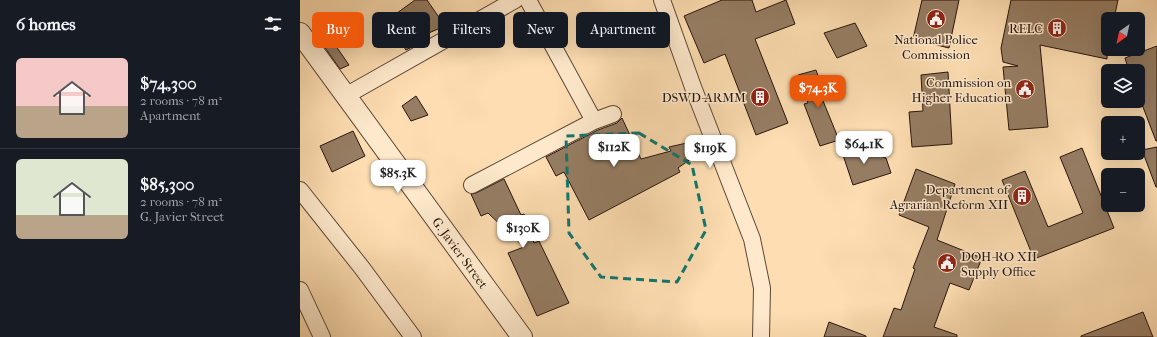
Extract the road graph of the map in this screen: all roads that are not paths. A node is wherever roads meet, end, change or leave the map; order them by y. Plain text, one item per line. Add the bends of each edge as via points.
1 (515, 0) edge
2 (528, 0) edge
3 (662, 0) edge
4 (300, 33) edge
5 (347, 96) junction
6 (613, 114) dead end
7 (594, 121) junction
8 (472, 184) dead end
9 (300, 190) edge
10 (300, 290) edge
11 (322, 337) edge
12 (413, 337) edge
13 (522, 337) edge
14 (761, 337) edge

1 - 5 street
2 - 7 street
3 - 14 street via 752,239 762,288
4 - 5 street, G. Javier Street
5 - 13 street, G. Javier Street
6 - 7 street
7 - 8 street
9 - 12 street
10 - 11 street

